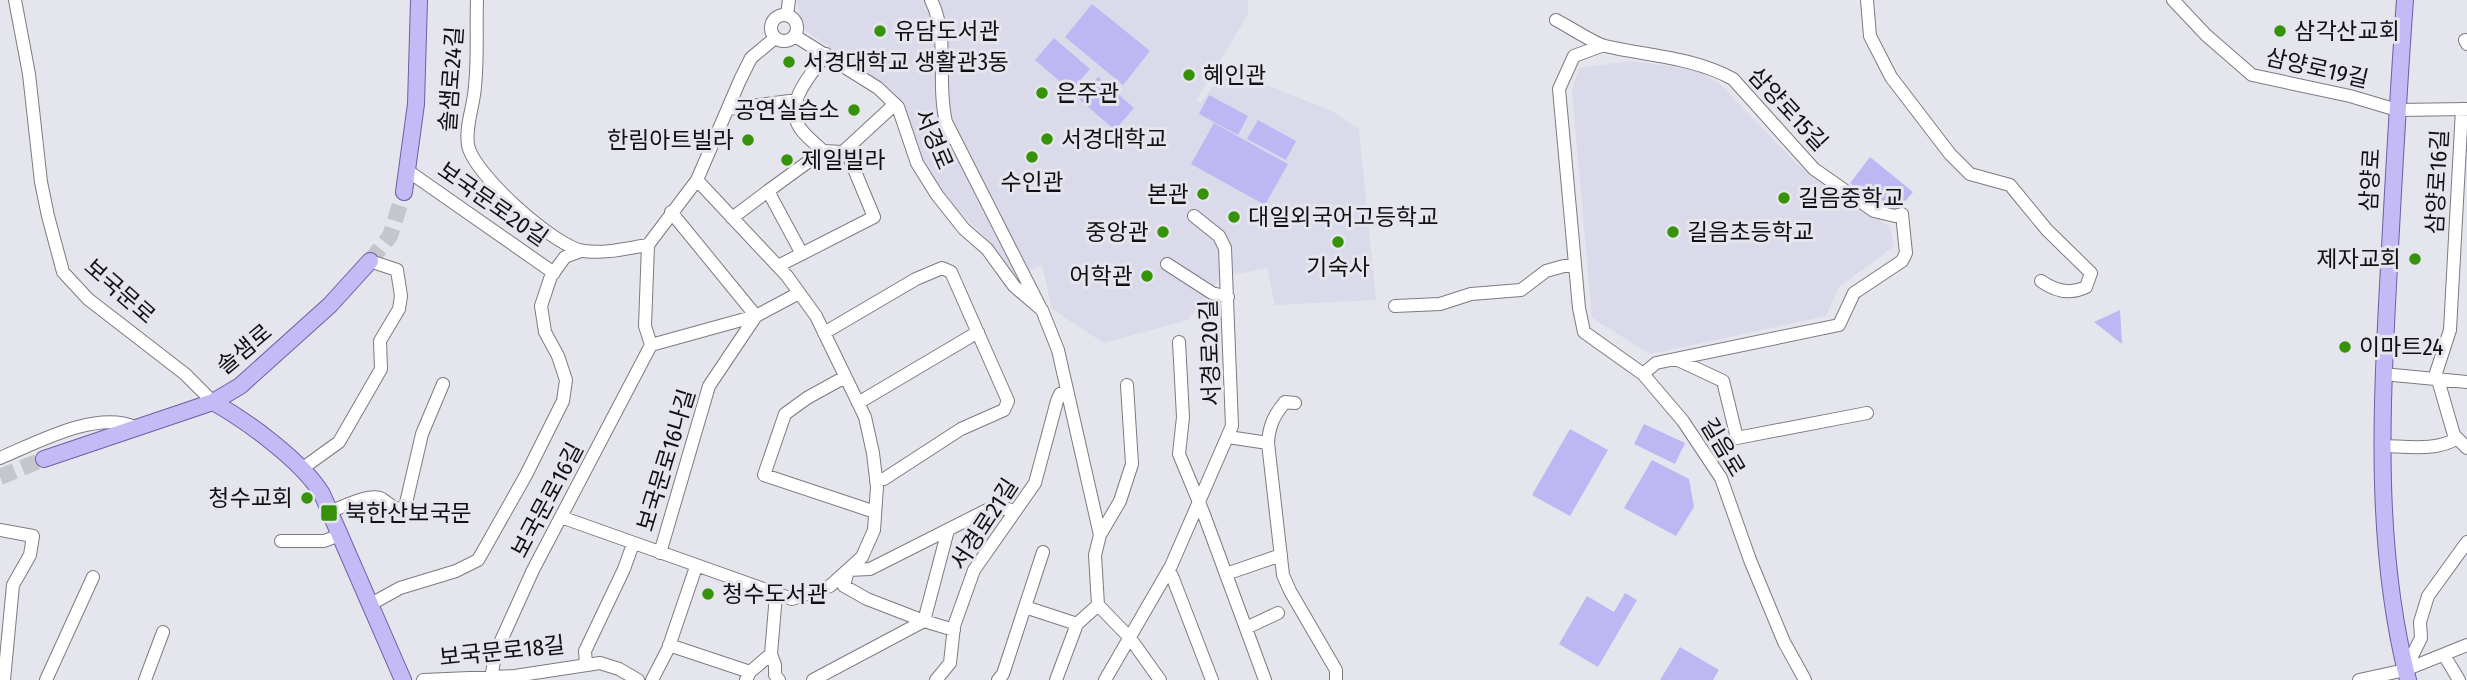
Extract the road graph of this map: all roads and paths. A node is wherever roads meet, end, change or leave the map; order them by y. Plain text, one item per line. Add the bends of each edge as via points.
1 (15, 0) edge
2 (419, 0) edge
3 (477, 0) edge
4 (789, 0) edge
5 (930, 0) edge
6 (1867, 0) edge
7 (2173, 0) edge
8 (2405, 0) edge
9 (787, 15) junction
10 (1556, 20) dead end
11 (795, 36) junction
12 (775, 38) junction
13 (1601, 46) junction
14 (826, 54) junction
15 (797, 100) junction
16 (895, 104) junction
17 (728, 109) junction
18 (2465, 109) edge
19 (2397, 110) junction
20 (823, 151) junction
21 (843, 152) junction
22 (408, 171) junction
23 (697, 180) junction
24 (768, 191) junction
25 (404, 192) tunnel mouth
26 (671, 212) junction
27 (1194, 216) dead end
28 (732, 218) junction
29 (648, 245) junction
30 (581, 251) junction
31 (802, 254) junction
32 (370, 261) joint
33 (1167, 264) dead end
34 (778, 266) junction
35 (1575, 266) junction
36 (554, 272) junction
37 (2041, 281) dead end
38 (799, 293) junction
39 (1228, 297) junction
40 (1395, 306) dead end
41 (1042, 310) junction
42 (756, 316) junction
43 (978, 332) junction
44 (824, 333) junction
45 (1179, 342) dead end
46 (651, 345) junction
47 (1676, 359) junction
48 (1643, 374) junction
49 (2383, 374) junction
50 (845, 377) junction
51 (2437, 380) junction
52 (2467, 382) edge
53 (443, 384) dead end
54 (1127, 385) dead end
55 (1067, 391) junction
56 (213, 402) junction
57 (858, 403) junction
58 (1295, 403) dead end
59 (1867, 413) dead end
60 (135, 428) junction
61 (1228, 437) junction
62 (2456, 438) junction
63 (1268, 443) junction
64 (2381, 446) junction
65 (2467, 448) edge
66 (0, 457) edge
67 (44, 459) tunnel mouth
68 (303, 468) junction
69 (876, 481) junction
70 (1199, 501) junction
71 (1015, 511) junction
72 (330, 512) junction
73 (875, 512) junction
74 (561, 517) junction
75 (0, 530) edge
76 (948, 530) junction
77 (1100, 535) junction
78 (340, 536) junction
79 (281, 541) dead end
80 (2467, 542) edge
81 (633, 544) junction
82 (1043, 552) dead end
83 (660, 554) junction
84 (1281, 555) junction
85 (696, 567) junction
86 (848, 570) junction
87 (1168, 571) junction
88 (1226, 574) junction
89 (93, 577) dead end
90 (776, 595) junction
91 (371, 604) junction
92 (1098, 605) junction
93 (1025, 607) junction
94 (1278, 613) dead end
95 (924, 621) junction
96 (1077, 624) junction
97 (1246, 628) junction
98 (954, 630) junction
99 (163, 632) dead end
100 (1130, 638) junction
101 (669, 645) junction
102 (2467, 645) edge
103 (771, 654) junction
104 (2444, 655) junction
105 (586, 664) junction
106 (2407, 675) edge
107 (753, 677) edge
108 (777, 678) edge
109 (491, 679) edge
110 (4, 680) edge
111 (46, 680) edge
112 (145, 680) edge
113 (403, 680) edge
114 (423, 680) edge
115 (638, 680) edge
116 (652, 680) edge
117 (813, 680) edge
118 (936, 680) edge
119 (998, 680) edge
120 (1056, 680) edge
121 (1105, 680) edge
122 (1160, 680) edge
123 (1212, 680) edge
124 (1265, 680) edge
125 (1336, 680) edge
126 (1805, 680) edge
127 (2359, 680) edge
128 (2459, 680) edge

1 - 56 street, 보국문로 via 41,182 63,272 88,299 178,368
2 - 22 main road via 416,104
3 - 30 street, 솔샘로24길 via 468,146 485,176 513,205
4 - 9 street
5 - 41 street, 서경로 via 942,34 946,122
6 - 37 street via 1870,36 1891,77 1950,154 1970,174 2010,185 2091,273 2086,287 2075,292 2052,289
7 - 19 street, 삼양로19길 via 2252,75
8 - 19 main road, 삼양로
9 - 11 street via 797,24
9 - 12 street via 773,20
10 - 13 street, 삼양로15길
11 - 12 street via 788,41
11 - 14 street, 서경로
12 - 17 street via 751,58
13 - 35 street, 길음로 via 1574,56 1559,89
13 - 47 street, 삼양로15길 via 1662,55 1733,79 1814,169 1874,211 1902,214 1906,253 1902,261 1854,293 1839,325
14 - 15 street
14 - 16 street, 서경로
15 - 17 street
15 - 20 street via 800,128
16 - 21 street
16 - 41 street, 서경로 via 917,163 937,195 1014,286
17 - 23 street
18 - 19 street, 삼양로19길
18 - 51 street, 삼양로16길 via 2449,330
19 - 49 main road, 삼양로
20 - 21 street
20 - 24 street
21 - 31 street via 874,217
22 - 25 main road
22 - 36 street, 보국문로20길
23 - 26 street
23 - 28 street
24 - 28 street
24 - 31 street
26 - 29 street
26 - 42 street
27 - 39 street, 서경로20길 via 1219,236 1226,248
28 - 34 street
29 - 30 street
29 - 46 street via 645,326
30 - 36 street, 보국문로20길 via 565,257
31 - 34 street
32 - 56 main road, 솔샘로 via 240,386
32 - 68 street via 397,270 401,296 399,309 380,341 381,369 339,442
33 - 39 street via 1212,293
34 - 38 street
35 - 40 street via 1546,271 1521,290 1471,294 1440,304
35 - 48 street, 길음로 via 1584,332
36 - 91 street, 보국문로20길 via 541,306 545,332 566,380 563,401 526,475 478,560 400,588
38 - 42 street
38 - 44 street
39 - 61 street, 서경로20길 via 1233,419
41 - 55 street, 서경로
42 - 46 street
42 - 83 street, 보국문로16나길 via 709,386
43 - 44 street via 951,272 942,268
43 - 57 street
43 - 69 street via 1008,401 1004,410 961,429
44 - 50 street
45 - 70 street via 1183,417 1179,454
46 - 74 street, 보국문로16길
47 - 48 street via 1656,363
47 - 59 street via 1723,381 1737,438
48 - 126 street, 길음로 via 1683,421 1721,478 1784,642
49 - 51 street
49 - 64 main road, 삼양로
50 - 57 street
50 - 73 street via 785,414 764,475
51 - 52 street
51 - 62 street
53 - 72 street via 422,434 401,510 374,496
54 - 77 street, 서경로 via 1132,464 1120,501
55 - 71 street, 서경로21길 via 1057,401 1035,482
55 - 77 street, 서경로
56 - 60 main road, 솔샘로
56 - 68 main road, 보국문로
57 - 69 street via 865,417
58 - 63 street via 1285,402 1277,411
60 - 66 street via 122,421 98,422
60 - 67 main road, 솔샘로
61 - 63 street
61 - 70 street, 서경로20길
62 - 64 street via 2432,446
62 - 65 street
63 - 84 street
64 - 106 main road, 삼양로 via 2384,531 2397,636
68 - 72 main road, 보국문로
69 - 73 street
70 - 87 street, 서경로20길
70 - 88 street
71 - 76 street via 989,509
71 - 98 street, 서경로21길 via 974,570
72 - 78 main road, 보국문로
73 - 86 street via 874,530 862,557
74 - 81 street
74 - 109 street, 보국문로16길 via 495,654
75 - 110 street via 33,536 30,555 13,585
76 - 86 street via 870,569
76 - 95 street
77 - 92 street, 서경로 via 1095,555
78 - 79 street via 324,541
78 - 91 main road, 보국문로
80 - 106 street via 2428,596 2420,622 2421,638
81 - 83 street
81 - 105 street, 보국문로18길 via 585,651
82 - 93 street
83 - 85 street
84 - 88 street
84 - 125 street via 1290,592 1336,670
85 - 90 street
85 - 101 street
86 - 90 street via 830,586 792,600
86 - 95 street via 844,586
87 - 100 street, 서경로20길
87 - 123 street
88 - 97 street
89 - 111 street
90 - 103 street
91 - 113 main road, 보국문로
92 - 96 street
92 - 100 street
93 - 96 street
93 - 119 street
94 - 97 street
95 - 98 street
95 - 117 street
96 - 120 street
97 - 124 street
98 - 118 street, 서경로21길 via 950,663
99 - 112 street
100 - 121 street
100 - 122 street
101 - 107 street
101 - 116 street
102 - 104 street
103 - 107 street
103 - 108 street
104 - 106 street
104 - 128 street
105 - 109 street, 보국문로18길
105 - 115 street, 보국문로18길 via 600,663
106 - 127 street
107 - 108 street
109 - 114 street, 보국문로18길

